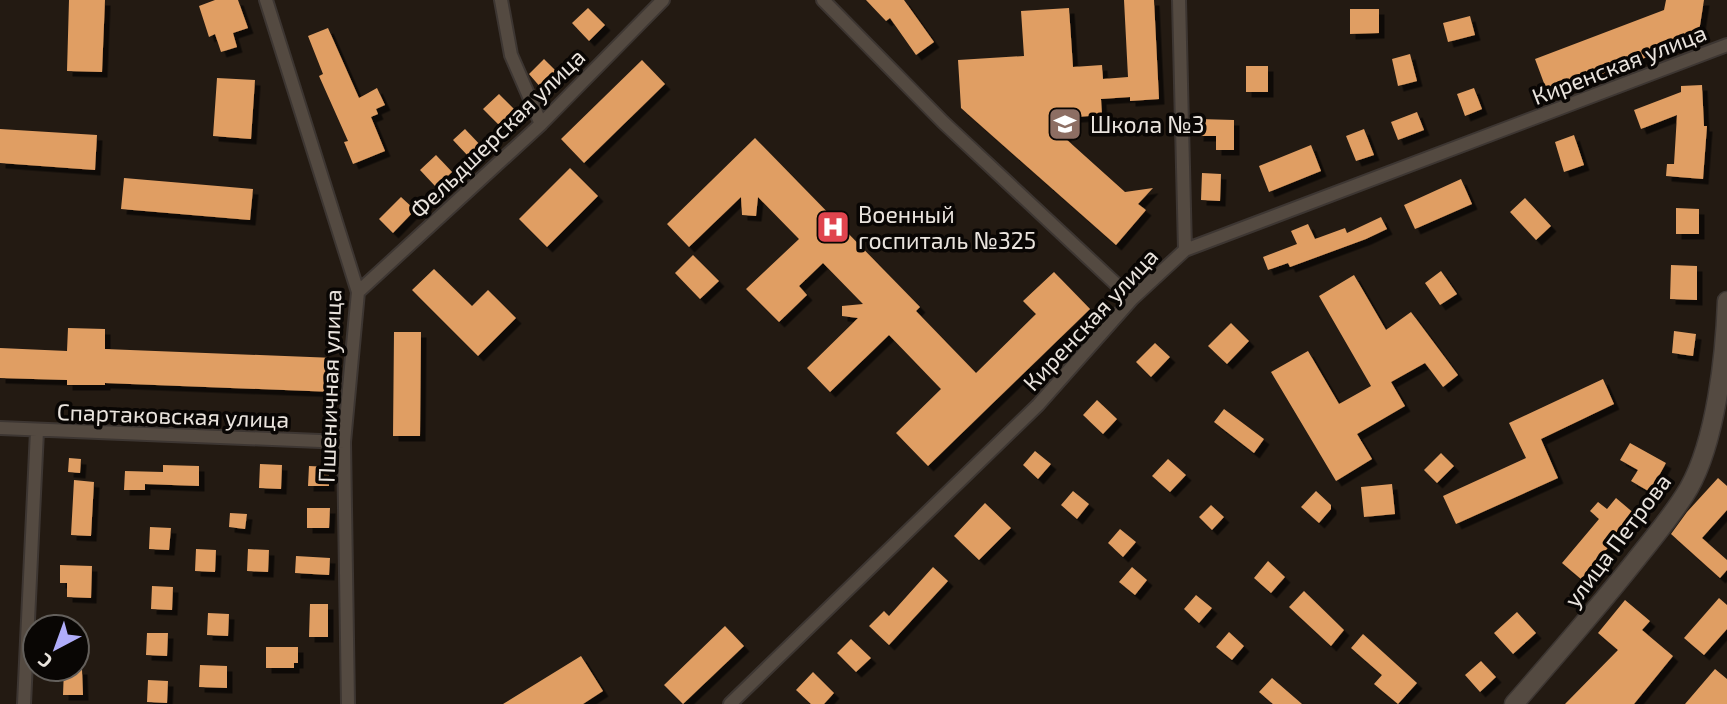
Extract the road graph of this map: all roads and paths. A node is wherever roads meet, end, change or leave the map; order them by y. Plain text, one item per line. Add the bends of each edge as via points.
1 (266, 0) edge
2 (500, 0) edge
3 (663, 0) edge
4 (823, 0) edge
5 (1179, 0) edge
6 (1727, 44) edge
7 (541, 124) junction
8 (1185, 250) junction
9 (358, 292) junction
10 (1132, 299) junction
11 (1727, 301) edge
12 (1726, 333) edge
13 (0, 428) edge
14 (37, 431) junction
15 (344, 442) junction
16 (24, 704) edge
17 (348, 704) edge
18 (730, 704) edge
19 (1514, 704) edge

1 - 9 street, Пшеничная улица
2 - 7 street via 511,55
3 - 7 street, Фельдшерская улица
4 - 10 street via 943,122
5 - 8 street
6 - 8 street, Киренская улица
7 - 9 street, Фельдшерская улица
8 - 10 street, Киренская улица
9 - 15 street, Пшеничная улица
10 - 18 street, Киренская улица via 1038,405
11 - 12 street, улица Петрова
12 - 19 street, улица Петрова via 1704,452 1689,488 1579,631
13 - 14 street, Спартаковская улица
14 - 15 street, Спартаковская улица
14 - 16 street
15 - 17 street, Пшеничная улица

